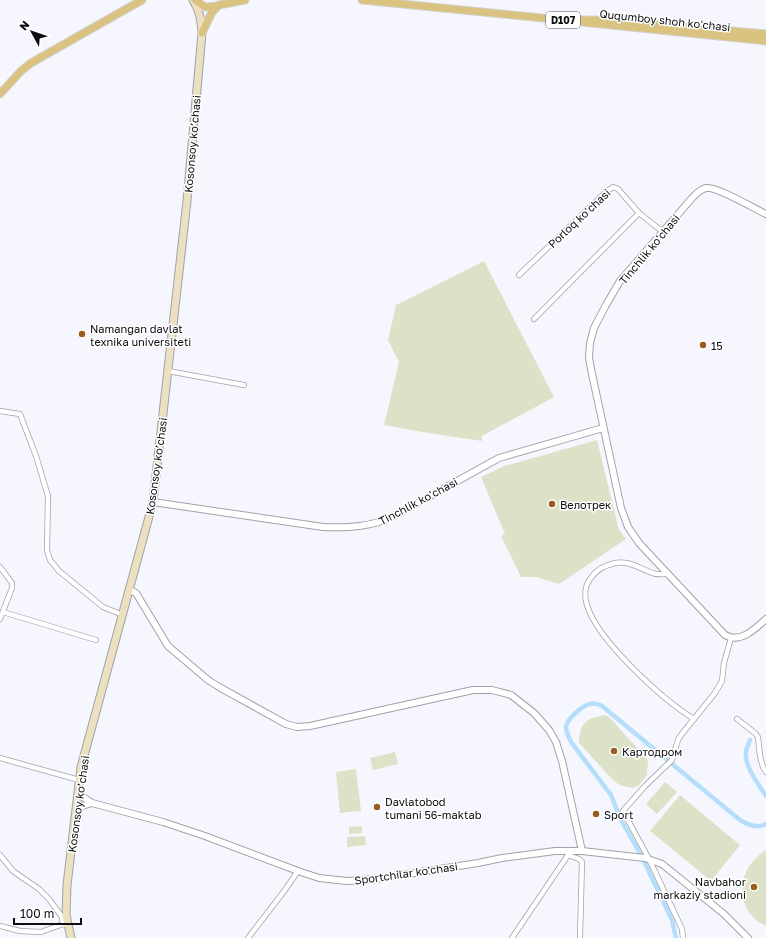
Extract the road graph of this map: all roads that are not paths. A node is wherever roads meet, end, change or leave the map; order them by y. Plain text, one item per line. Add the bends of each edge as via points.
1 (142, 0) edge
2 (194, 0) edge
3 (245, 0) edge
4 (362, 0) edge
5 (219, 5) junction
6 (562, 20) junction
7 (202, 33) junction
8 (766, 34) edge
9 (766, 41) edge
10 (0, 94) edge
11 (639, 213) junction
12 (766, 214) edge
13 (663, 232) junction
14 (519, 275) dead end
15 (534, 319) dead end
16 (168, 371) junction
17 (244, 385) dead end
18 (0, 412) edge
19 (603, 428) junction
20 (153, 502) junction
21 (0, 567) edge
22 (668, 574) junction
23 (130, 590) junction
24 (3, 612) junction
25 (123, 615) junction
26 (766, 619) edge
27 (0, 620) edge
28 (731, 638) junction
29 (96, 640) dead end
30 (694, 719) junction
31 (738, 719) dead end
32 (0, 758) edge
33 (766, 772) edge
34 (79, 780) junction
35 (78, 789) junction
36 (92, 803) junction
37 (75, 814) junction
38 (582, 851) junction
39 (570, 853) junction
40 (0, 854) edge
41 (647, 858) junction
42 (298, 871) junction
43 (65, 925) junction
44 (0, 926) edge
45 (70, 938) edge
46 (248, 938) edge
47 (512, 938) edge
48 (580, 938) edge
49 (682, 938) edge
50 (748, 938) edge

1 - 10 main road via 31,62
2 - 5 main road via 205,7
2 - 7 main road, Kosonsoy ko’chasi via 201,18
3 - 5 main road
4 - 6 main road, Ququmboy shoh koʻchasi / D107
5 - 7 main road via 212,12
6 - 8 main road, Ququmboy shoh koʻchasi / D107 via 607,20
6 - 9 main road, Ququmboy shoh koʻchasi / D107
7 - 16 main road, Kosonsoy ko’chasi
11 - 13 street, Porloq koʻchasi
11 - 14 street, Porloq koʻchasi via 618,189 613,187
11 - 15 street
12 - 13 street, Tinchlik ko'chasi via 717,189 706,188 693,197
13 - 19 street, Tinchlik ko'chasi via 620,281 592,335 590,362
16 - 17 street
16 - 20 main road, Kosonsoy ko’chasi
18 - 25 street via 20,414 36,456 48,496 47,550 50,560 59,571 103,607
19 - 20 street, Tinchlik ko'chasi via 499,458 394,516 370,525 347,528 323,527
19 - 22 street, Tinchlik ko'chasi via 621,508 628,527
20 - 23 main road, Kosonsoy ko’chasi
21 - 24 street via 12,583
22 - 28 street, Tinchlik ko'chasi via 725,635
22 - 30 street via 654,574 623,562 604,567 593,574 588,583 585,592 587,605 596,624 621,655 670,702
23 - 25 main road, Kosonsoy ko’chasi
23 - 38 street via 136,593 175,653 219,687 291,726 310,726 473,690 492,690 511,695 534,713 556,742
24 - 27 street
24 - 29 street
25 - 34 main road, Kosonsoy ko’chasi
26 - 28 street via 740,638
28 - 30 street via 722,681
30 - 41 street via 678,740 674,758 623,811
31 - 33 street via 758,737 760,756
32 - 34 street
34 - 35 main road, Kosonsoy ko’chasi
35 - 36 street via 83,797
35 - 37 main road, Kosonsoy ko’chasi
36 - 37 street via 82,806
36 - 42 street, Sportchilar ko'chasi via 206,836
37 - 43 main road, Kosonsoy ko’chasi
38 - 39 street, Sportchilar ko'chasi
38 - 41 street, Sportchilar ko'chasi
39 - 42 street, Sportchilar ko'chasi via 555,851 502,858 432,873 376,880 347,881 319,878
39 - 47 street
39 - 48 street via 582,862
40 - 43 street via 13,871 44,894 58,911
41 - 49 street via 682,929
41 - 50 street via 662,864 714,906
42 - 46 street
43 - 44 street via 42,932 20,931
43 - 45 main road, Kosonsoy ko’chasi

